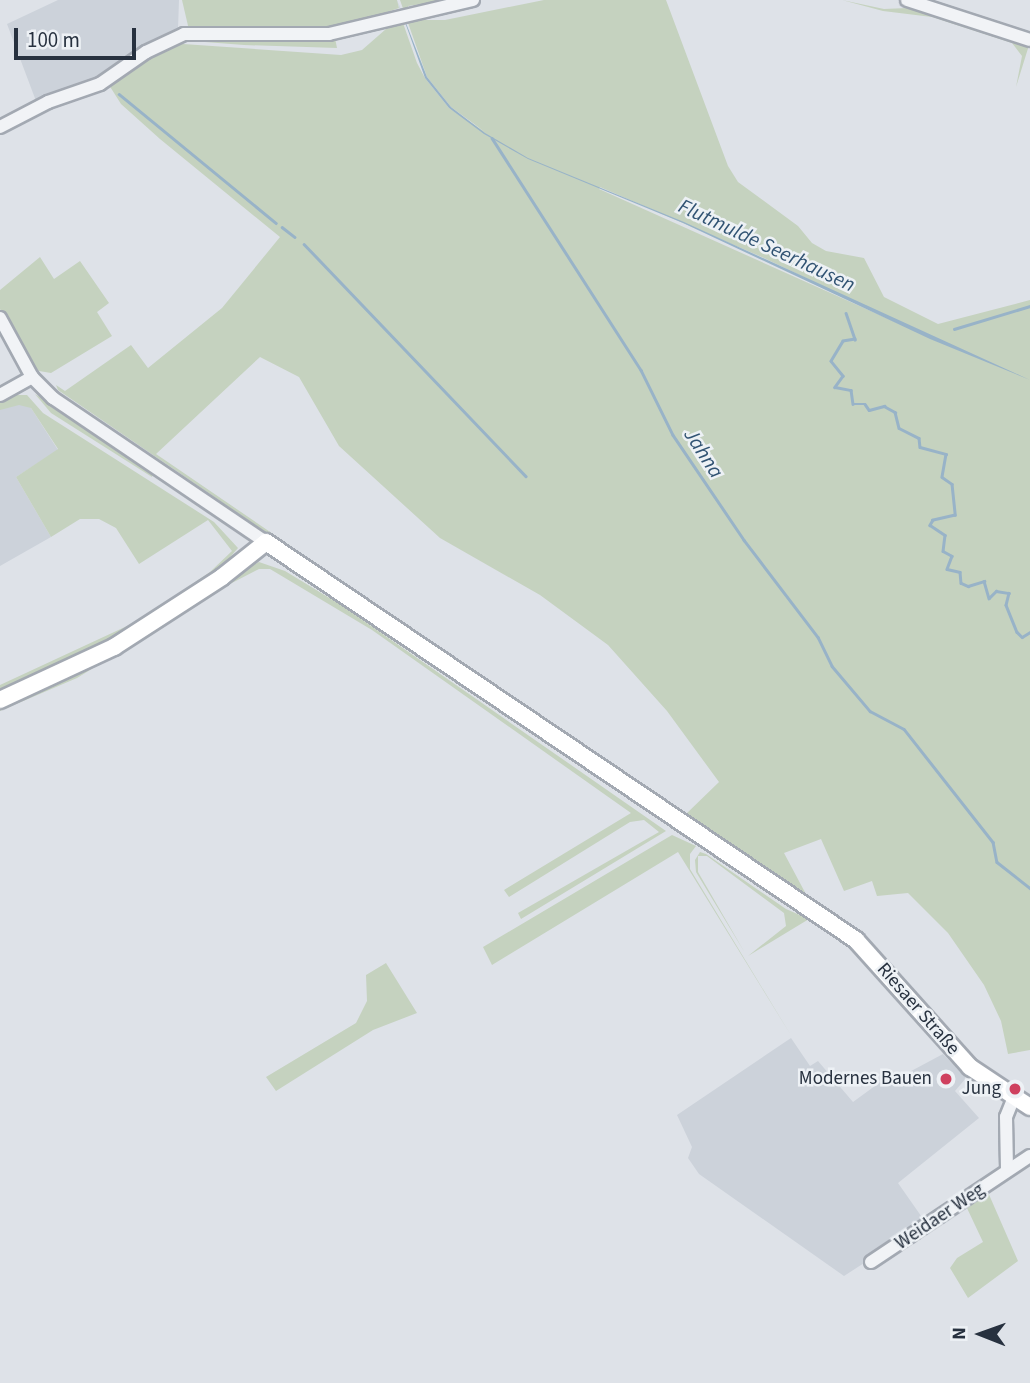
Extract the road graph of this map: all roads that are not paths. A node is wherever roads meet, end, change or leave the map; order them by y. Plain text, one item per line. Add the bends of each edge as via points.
1 (473, 0) edge
2 (908, 0) edge
3 (1030, 40) edge
4 (0, 127) edge
5 (0, 318) edge
6 (32, 377) junction
7 (0, 395) edge
8 (266, 542) junction
9 (0, 700) edge
10 (1014, 1097) junction
11 (1030, 1107) edge
12 (1030, 1156) edge
13 (1007, 1169) junction
14 (871, 1262) dead end

1 - 4 street via 320,35 184,34 146,52 100,85 48,103
2 - 3 street
5 - 6 street
6 - 7 street
6 - 8 street via 53,398
8 - 9 main road via 222,577 114,646
8 - 10 main road, Riesaer Straße via 866,949 950,1048
10 - 11 main road, Riesaer Straße
10 - 13 street via 1006,1117
12 - 13 street, Weidaer Weg
13 - 14 street, Weidaer Weg

